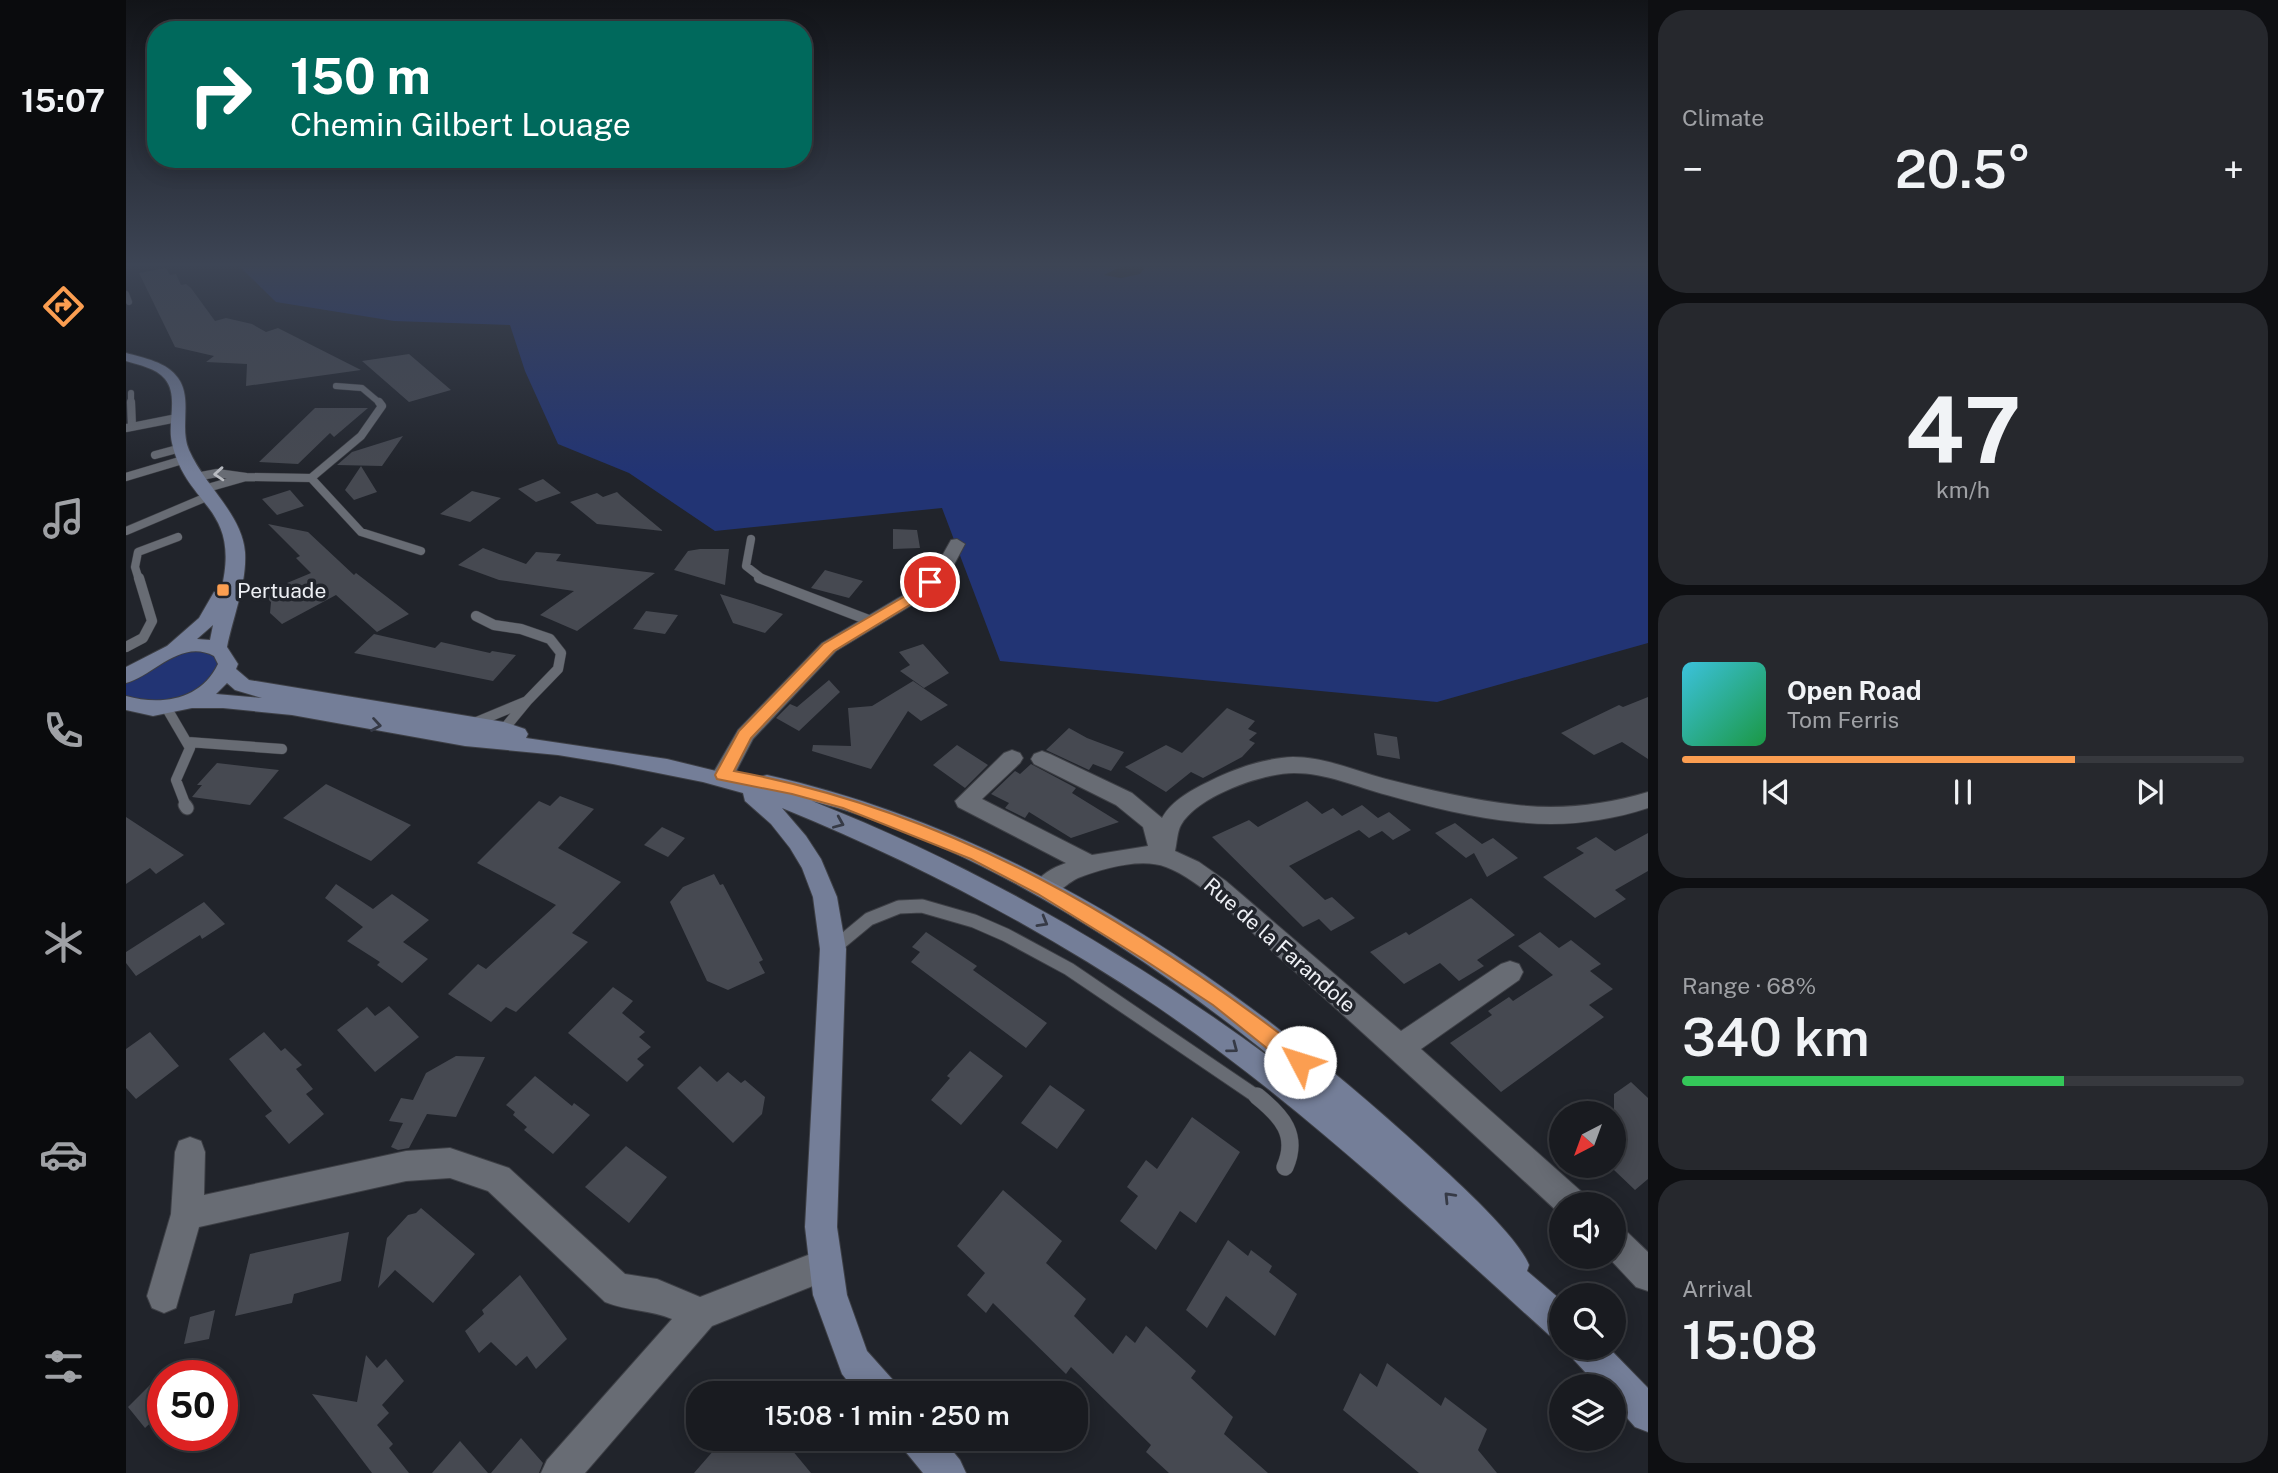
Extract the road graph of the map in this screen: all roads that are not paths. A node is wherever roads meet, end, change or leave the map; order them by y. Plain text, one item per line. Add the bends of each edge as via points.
1 (126, 357) edge
2 (336, 386) dead end
3 (131, 393) dead end
4 (177, 418) junction
5 (129, 427) edge
6 (183, 454) junction
7 (155, 455) dead end
8 (126, 477) edge
9 (246, 477) junction
10 (311, 478) junction
11 (203, 487) junction
12 (126, 531) edge
13 (178, 537) dead end
14 (751, 539) dead end
15 (957, 544) dead end
16 (421, 551) dead end
17 (236, 566) junction
18 (476, 616) dead end
19 (871, 621) junction
20 (126, 647) edge
21 (217, 649) junction
22 (172, 650) junction
23 (226, 671) junction
24 (127, 675) edge
25 (188, 701) junction
26 (527, 701) junction
27 (166, 707) junction
28 (130, 708) edge
29 (504, 729) junction
30 (469, 732) junction
31 (188, 742) junction
32 (559, 749) junction
33 (282, 750) dead end
34 (1012, 758) dead end
35 (1042, 760) dead end
36 (724, 779) junction
37 (1648, 800) edge
38 (187, 808) dead end
39 (1162, 856) junction
40 (1091, 865) junction
41 (1045, 888) junction
42 (833, 948) junction
43 (1510, 972) dead end
44 (1400, 1048) junction
45 (190, 1152) dead end
46 (1285, 1167) dead end
47 (1559, 1192) edge
48 (187, 1214) junction
49 (1626, 1253) edge
50 (826, 1264) junction
51 (1648, 1275) edge
52 (164, 1296) dead end
53 (1549, 1307) edge
54 (1549, 1310) edge
55 (700, 1314) junction
56 (1597, 1360) edge
57 (870, 1381) edge
58 (1648, 1414) edge
59 (929, 1451) edge
60 (560, 1473) edge
61 (947, 1473) edge

1 - 4 main road via 172,378 177,387
2 - 10 lane via 363,387 383,406 363,434
3 - 5 lane
4 - 5 lane
4 - 6 main road
6 - 7 lane
6 - 8 lane
6 - 11 main road
9 - 10 lane
9 - 11 lane
9 -> 11 lane via 216,473
10 - 16 lane via 361,532
11 - 12 lane
11 - 17 main road via 234,538
13 - 20 lane via 138,552 135,566 152,621 143,638
14 - 19 lane via 746,566 759,578
15 - 19 street via 944,568 916,595
17 - 21 main road
17 - 22 main road via 207,621
18 - 26 lane via 550,639 561,653 558,669
19 - 36 street via 828,648 744,735
21 - 22 main road
21 - 23 main road via 227,658
22 - 24 main road
23 - 25 main road via 212,687
23 - 30 main road via 242,685 262,691
25 - 27 main road
25 -> 30 main road via 281,706 369,724
26 - 29 lane
26 - 30 lane via 482,721
27 - 28 main road
27 - 31 lane
29 - 30 main road
29 - 32 main road
30 - 32 main road
31 - 33 lane
31 - 38 lane via 187,758 174,777
32 - 36 main road
34 - 40 street via 966,801
35 - 39 street via 1124,799 1153,824
36 - 41 main road via 792,788 847,803 977,854
36 - 42 main road via 779,818 813,866 825,897
36 -> 54 main road via 887,845 1029,914 1107,960 1304,1102
37 - 39 street via 1598,813 1493,810 1294,765 1258,770 1187,803 1170,822
39 - 40 street via 1137,855
39 - 44 street, Rue de la Farandole via 1217,888
40 - 41 street via 1049,882
53 -> 41 main road via 1414,1160 1279,1044 1220,999
42 - 46 lane via 881,911 913,904 971,918 1036,950 1257,1097 1289,1128 1292,1153
42 - 50 main road via 821,1227
43 - 44 street
44 - 47 street, Rue de la Farandole
45 - 48 street
48 - 52 street
48 - 55 street via 406,1166 450,1163 498,1179 617,1290 657,1296
49 - 51 street
50 - 55 street
50 - 57 main road via 830,1295 854,1362
55 - 60 street
56 - 58 main road
59 - 61 main road

